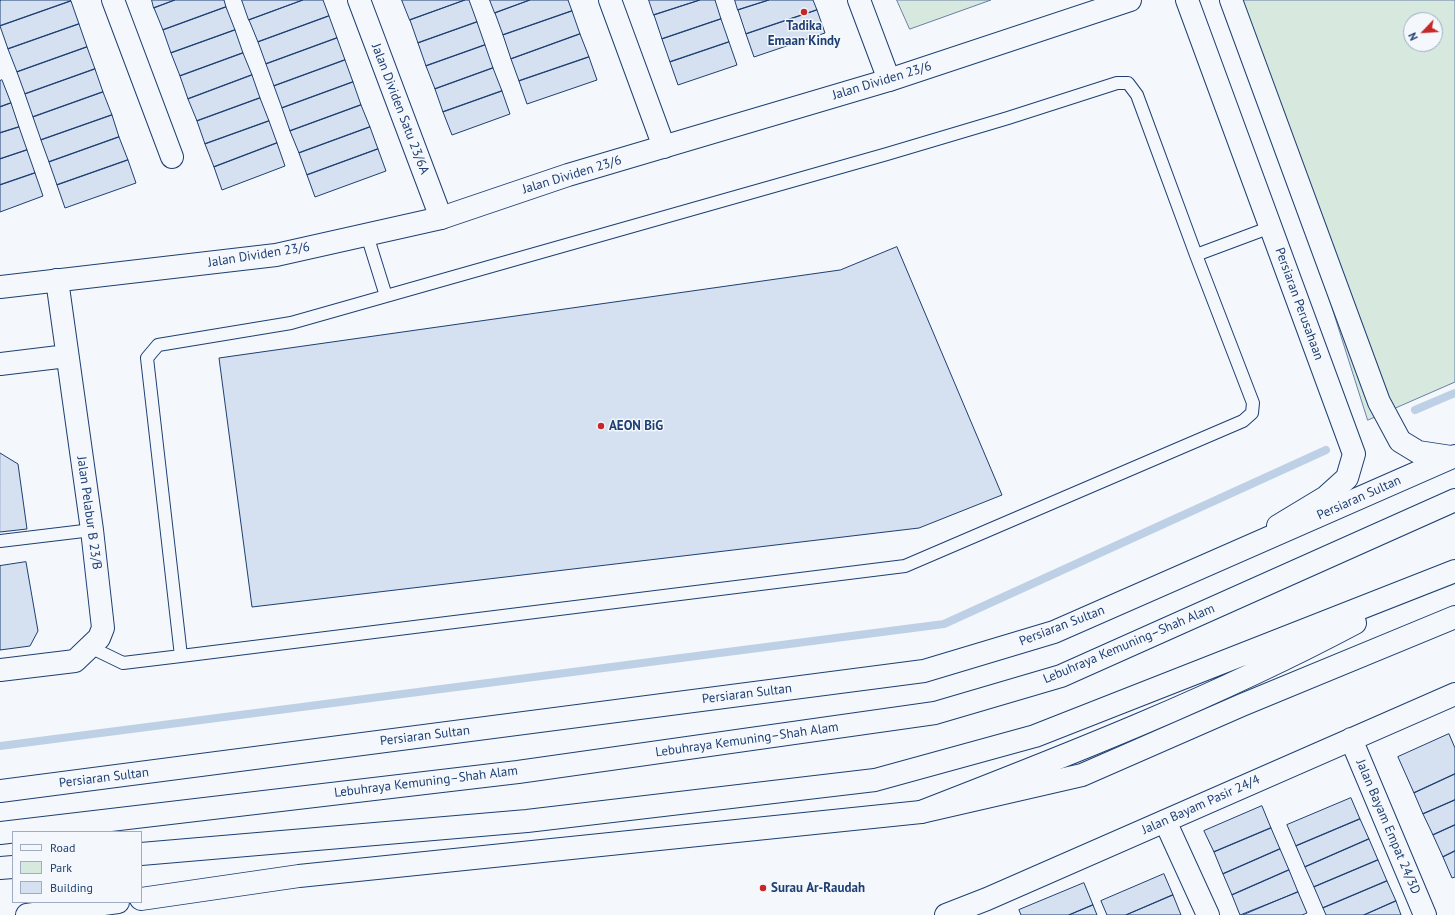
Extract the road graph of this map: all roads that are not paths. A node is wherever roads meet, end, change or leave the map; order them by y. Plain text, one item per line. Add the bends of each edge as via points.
1 (113, 0) edge
2 (359, 0) edge
3 (610, 0) edge
4 (859, 0) edge
5 (1130, 0) edge
6 (1187, 0) edge
7 (1231, 0) edge
8 (889, 80) junction
9 (664, 147) junction
10 (172, 157) dead end
11 (441, 218) junction
12 (1270, 227) junction
13 (367, 235) junction
14 (1196, 255) junction
15 (57, 280) junction
16 (0, 287) edge
17 (386, 296) junction
18 (67, 356) junction
19 (0, 364) edge
20 (1453, 457) edge
21 (1455, 500) edge
22 (92, 530) junction
23 (0, 541) edge
24 (1231, 555) junction
25 (1448, 574) edge
26 (1455, 617) edge
27 (90, 647) junction
28 (182, 656) junction
29 (0, 670) edge
30 (1455, 694) edge
31 (1351, 739) junction
32 (0, 791) edge
33 (921, 812) junction
34 (1165, 821) junction
35 (12, 831) edge
36 (15, 831) edge
37 (0, 833) edge
38 (142, 854) edge
39 (12, 867) edge
40 (0, 868) edge
41 (142, 899) edge
42 (111, 903) edge
43 (990, 907) edge
44 (28, 915) edge
45 (946, 915) edge
46 (1208, 915) edge
47 (1425, 915) edge

1 - 10 main road
2 - 11 main road, Jalan Dividen Satu 23/6A
3 - 9 main road
4 - 8 main road
5 - 8 main road, Jalan Dividen 23/6
6 - 12 main road, Persiaran Perusahaan
7 - 20 main road via 1379,402 1400,441 1418,452
8 - 9 main road, Jalan Dividen 23/6
9 - 11 main road, Jalan Dividen 23/6 via 568,175
11 - 13 main road, Jalan Dividen 23/6
12 - 14 lane
12 - 24 main road, Persiaran Perusahaan via 1354,454 1347,478 1326,497
13 - 15 main road, Jalan Dividen 23/6 via 276,255
13 - 17 lane
14 - 17 lane via 1137,95 1128,83 1116,83 1008,118
14 - 28 lane via 1253,403 1252,414 1173,452 905,566
15 - 16 main road, Jalan Dividen 23/6
15 - 18 main road, Jalan Pelabur B 23/B
17 - 28 lane via 290,323 158,345 147,358
18 - 19 main road
18 - 22 main road, Jalan Pelabur B 23/B
20 - 24 main road, Persiaran Sultan
21 - 36 main road, Lebuhraya Kemuning–Shah Alam via 1061,676 935,714 518,772
22 - 23 lane
22 - 27 main road, Jalan Pelabur B 23/B via 103,628 99,638
24 - 32 main road, Persiaran Sultan via 1054,632 924,671
25 - 33 main road via 1305,650 1200,698 1084,748
25 - 38 main road via 1035,736 875,780 527,821
26 - 33 main road via 1082,775
27 - 28 lane via 123,663
27 - 29 main road, Jalan Pelabur B 23/B via 75,661
30 - 31 main road, Jalan Bayam Pasir 24/4
31 - 34 main road, Jalan Bayam Pasir 24/4
31 - 47 main road, Jalan Bayam Empat 24/3D
33 - 41 main road via 299,876
34 - 43 main road, Jalan Bayam Pasir 24/4
34 - 46 main road
35 - 37 main road, Lebuhraya Kemuning–Shah Alam
39 - 40 main road
42 - 44 main road
43 - 45 main road, Jalan Bayam Pasir 24/4

